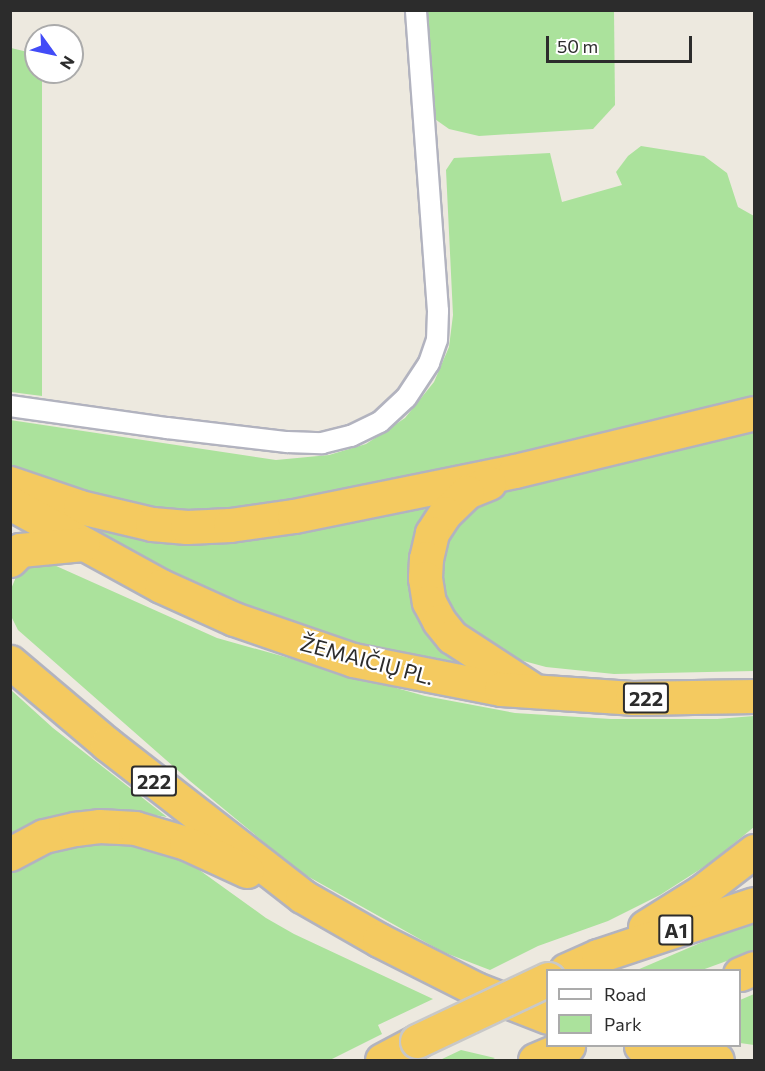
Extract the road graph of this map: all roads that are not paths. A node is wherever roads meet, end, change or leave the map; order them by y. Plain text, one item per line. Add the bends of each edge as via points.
1 (416, 10) edge
2 (10, 406) edge
3 (754, 413) edge
4 (515, 471) junction
5 (10, 483) edge
6 (10, 503) edge
7 (83, 544) junction
8 (10, 560) edge
9 (10, 662) edge
10 (537, 692) junction
11 (754, 696) edge
12 (754, 851) edge
13 (10, 855) edge
14 (302, 896) junction
15 (754, 904) edge
16 (598, 956) junction
17 (568, 969) edge
18 (546, 980) edge
19 (546, 1016) edge
20 (566, 1047) edge
21 (646, 1047) edge
22 (382, 1060) edge
23 (535, 1060) edge
24 (717, 1060) edge

1 - 2 street via 438,311 437,340 429,363 406,398 380,422 351,436 322,443 178,429
3 - 4 highway
4 - 5 highway via 294,516 187,527 116,517
4 - 10 highway via 467,492 445,513 432,533 424,579 429,602 452,637
6 - 7 highway, ŽEMAIČIŲ PL. / 222
7 - 8 highway via 20,550
7 - 10 highway, ŽEMAIČIŲ PL. / 222 via 234,619 353,660 469,685
9 - 14 highway, 222 via 107,744
10 - 11 highway, ŽEMAIČIŲ PL. / 222 via 632,698
12 - 16 highway via 701,892
13 - 14 highway via 44,836 75,829 135,828 186,843
14 - 19 highway, 222 via 476,989
15 - 16 highway, A1
16 - 17 highway, A1
18 - 22 highway, bridge
20 - 23 highway
21 - 24 highway

